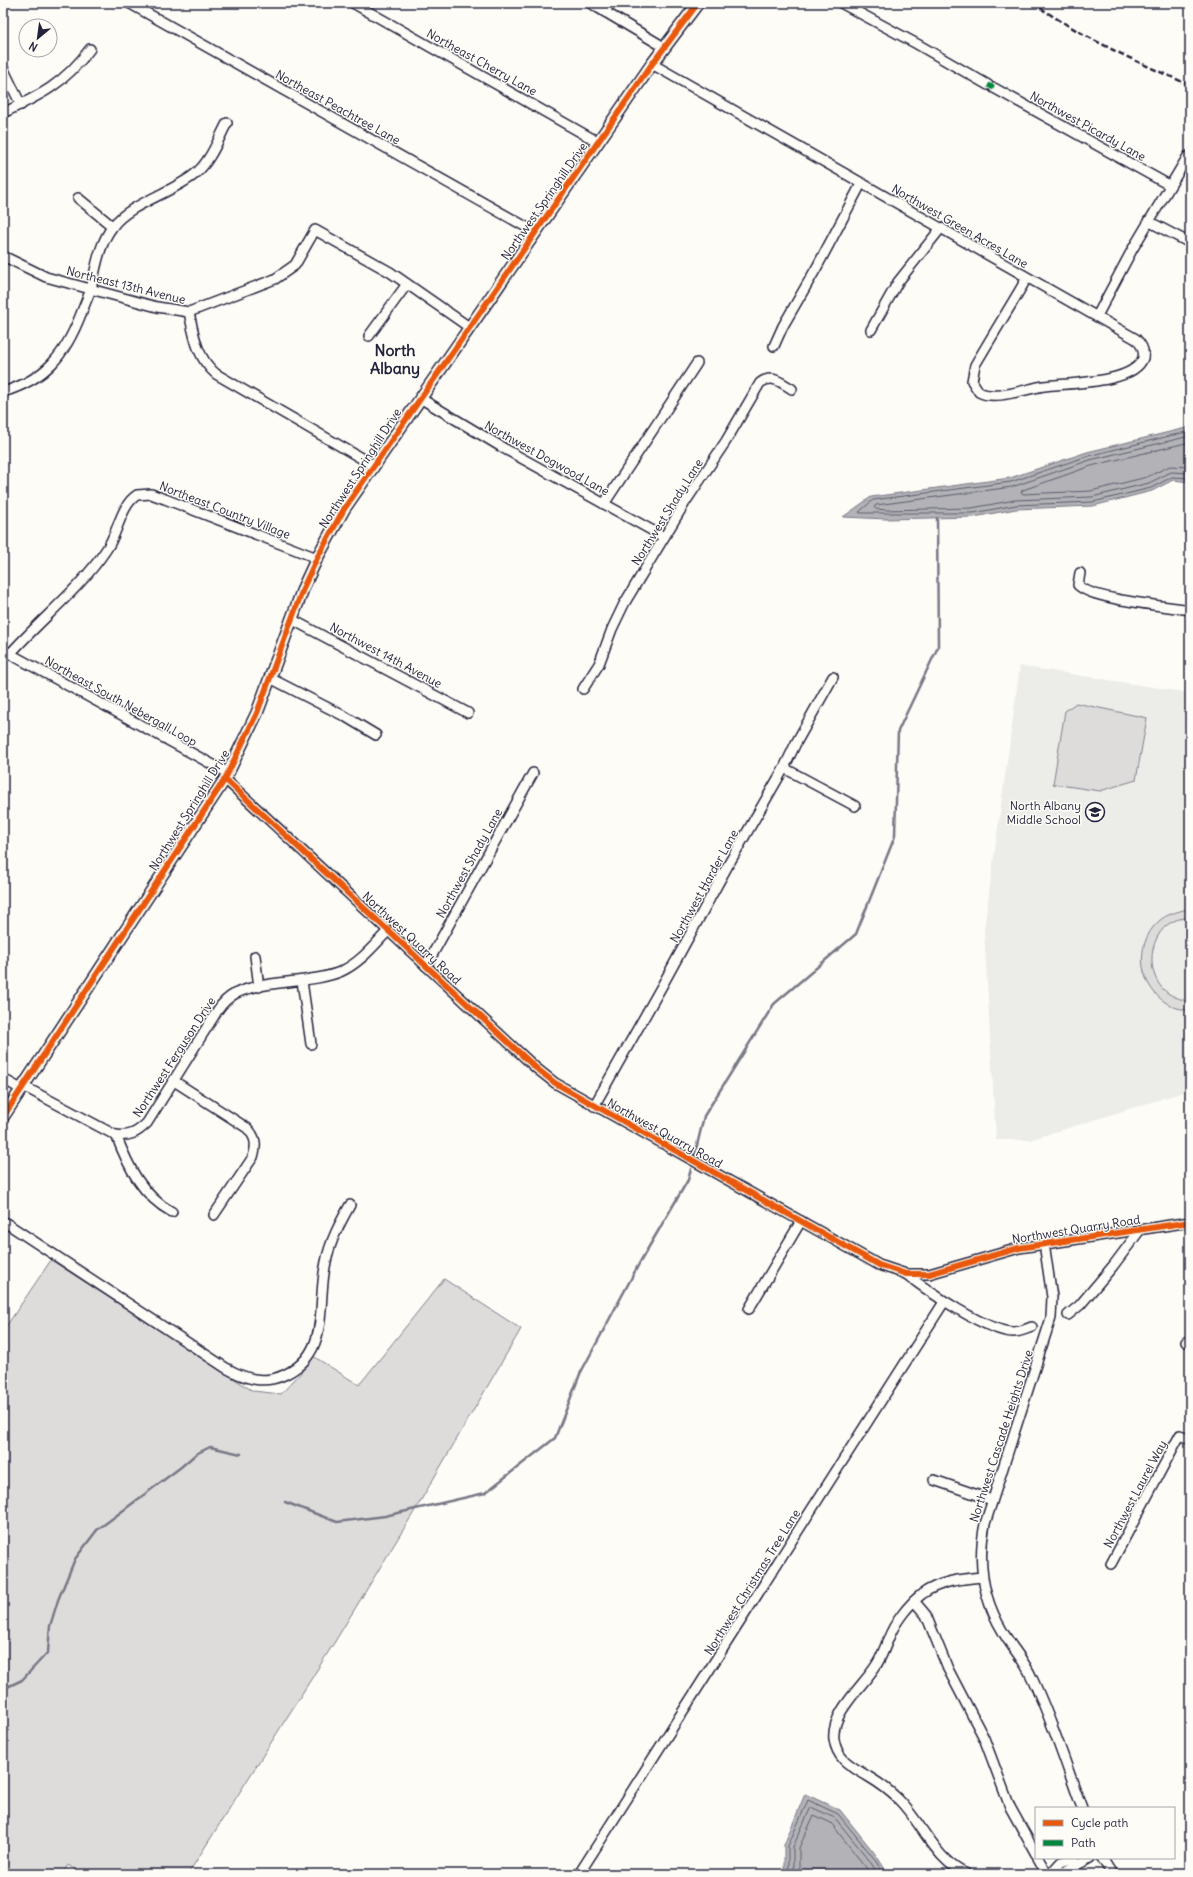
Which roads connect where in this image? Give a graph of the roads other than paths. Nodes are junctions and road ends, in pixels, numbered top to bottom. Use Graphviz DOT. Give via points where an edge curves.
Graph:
graph roads {
  1 [pos="129,3"];
  2 [pos="353,3"];
  3 [pos="590,3"];
  4 [pos="610,3"];
  5 [pos="698,3"];
  6 [pos="841,3"];
  7 [pos="605,12"];
  8 [pos="664,47"];
  9 [pos="90,49"];
  10 [pos="652,64"];
  11 [pos="3,68"];
  12 [pos="22,105"];
  13 [pos="3,113"];
  14 [pos="227,123"];
  15 [pos="598,142"];
  16 [pos="1188,156"];
  17 [pos="861,184"];
  18 [pos="1170,185"];
  19 [pos="78,198"];
  20 [pos="1148,221"];
  21 [pos="112,226"];
  22 [pos="940,228"];
  23 [pos="535,232"];
  24 [pos="1190,244"];
  25 [pos="3,256"];
  26 [pos="1027,278"];
  27 [pos="407,284"];
  28 [pos="91,289"];
  29 [pos="189,312"];
  30 [pos="1097,316"];
  31 [pos="469,327"];
  32 [pos="872,330"];
  33 [pos="369,336"];
  34 [pos="774,346"];
  35 [pos="697,363"];
  36 [pos="792,389"];
  37 [pos="3,392"];
  38 [pos="420,398"];
  39 [pos="373,465"];
  40 [pos="604,504"];
  41 [pos="664,537"];
  42 [pos="317,558"];
  43 [pos="1080,573"];
  44 [pos="1190,610"];
  45 [pos="292,618"];
  46 [pos="7,652"];
  47 [pos="833,677"];
  48 [pos="270,678"];
  49 [pos="583,688"];
  50 [pos="468,713"];
  51 [pos="376,735"];
  52 [pos="784,768"];
  53 [pos="533,773"];
  54 [pos="226,776"];
  55 [pos="855,806"];
  56 [pos="388,931"];
  57 [pos="255,956"];
  58 [pos="426,966"];
  59 [pos="302,981"];
  60 [pos="258,987"];
  61 [pos="311,1044"];
  62 [pos="3,1079"];
  63 [pos="174,1081"];
  64 [pos="22,1088"];
  65 [pos="594,1106"];
  66 [pos="3,1117"];
  67 [pos="116,1136"];
  68 [pos="350,1205"];
  69 [pos="172,1212"];
  70 [pos="214,1215"];
  71 [pos="3,1221"];
  72 [pos="800,1221"];
  73 [pos="1190,1222"];
  74 [pos="1140,1230"];
  75 [pos="1044,1243"];
  76 [pos="906,1274"];
  77 [pos="944,1302"];
  78 [pos="749,1309"];
  79 [pos="1068,1315"];
  80 [pos="1032,1327"];
  81 [pos="1190,1439"];
  82 [pos="934,1480"];
  83 [pos="992,1500"];
  84 [pos="1111,1564"];
  85 [pos="982,1577"];
  86 [pos="914,1601"];
  87 [pos="1082,1807"];
  88 [pos="1035,1852"];
  89 [pos="1039,1859"];
  90 [pos="1072,1859"];
  91 [pos="1088,1859"];
  92 [pos="1103,1859"];
  93 [pos="579,1874"];
  94 [pos="967,1874"];
  95 [pos="1049,1874"];
  96 [pos="1056,1874"];
  97 [pos="1112,1874"];
  1 -- 23 [label="street, Northeast Peachtree Lane"];
  2 -- 15 [label="street, Northeast Cherry Lane"];
  3 -- 7 [label="street"];
  4 -- 7 [label="street"];
  5 -- 8 [label="main road, Northwest Springhill Drive"];
  6 -- 18 [label="street, Northwest Picardy Lane"];
  7 -- 8 [label="street"];
  8 -- 10 [label="main road, Northwest Springhill Drive"];
  9 -- 12 [label="street" via="73,70 53,88"];
  10 -- 15 [label="main road, Northwest Springhill Drive"];
  10 -- 17 [label="street, Northwest Green Acres Lane" via="797,144"];
  11 -- 12 [label="street"];
  12 -- 13 [label="street"];
  14 -- 21 [label="street" via="208,158 196,173 134,209"];
  15 -- 23 [label="main road, Northwest Springhill Drive"];
  16 -- 18 [label="street"];
  17 -- 22 [label="street, Northwest Green Acres Lane"];
  17 -- 34 [label="street"];
  18 -- 20 [label="street"];
  19 -- 21 [label="street"];
  20 -- 24 [label="street"];
  20 -- 30 [label="street"];
  21 -- 28 [label="street" via="100,251"];
  22 -- 26 [label="street, Northwest Green Acres Lane"];
  22 -- 32 [label="street" via="898,282"];
  23 -- 31 [label="main road, Northwest Springhill Drive"];
  25 -- 28 [label="street, Northeast 13th Avenue" via="37,274"];
  26 -- 30 [label="street, Northwest Green Acres Lane"];
  26 -- 30 [label="street, Northwest Green Acres Lane" via="975,365 972,381 978,392 984,395 997,395 1043,386 1112,378 1135,369 1144,353 1140,343"];
  27 -- 29 [label="street" via="315,230 301,257 287,272 263,285"];
  27 -- 31 [label="street"];
  27 -- 33 [label="street"];
  28 -- 29 [label="street, Northeast 13th Avenue" via="157,307"];
  28 -- 37 [label="street" via="71,339 58,358 27,383"];
  29 -- 39 [label="street, Northeast 13th Avenue" via="200,355 216,374"];
  31 -- 38 [label="main road, Northwest Springhill Drive"];
  35 -- 40 [label="street"];
  36 -- 41 [label="street, Northwest Shady Lane" via="774,378 760,382 726,441"];
  38 -- 39 [label="main road, Northwest Springhill Drive"];
  38 -- 40 [label="street, Northwest Dogwood Lane"];
  39 -- 42 [label="main road, Northwest Springhill Drive" via="344,509"];
  40 -- 41 [label="street, Northwest Dogwood Lane"];
  41 -- 49 [label="street, Northwest Shady Lane" via="624,604 599,664"];
  42 -- 45 [label="main road, Northwest Springhill Drive"];
  42 -- 46 [label="street, Northeast Country Village" via="151,494 137,495 127,505 106,551 76,586"];
  43 -- 44 [label="street" via="1078,584 1081,588 1103,595"];
  45 -- 48 [label="main road, Northwest Springhill Drive"];
  45 -- 50 [label="street, Northwest 14th Avenue"];
  46 -- 54 [label="street, Northeast South Nebergall Loop"];
  47 -- 52 [label="street, Northwest Harder Lane"];
  48 -- 51 [label="street"];
  48 -- 54 [label="main road, Northwest Springhill Drive" via="254,719"];
  52 -- 55 [label="street"];
  52 -- 65 [label="street, Northwest Harder Lane"];
  53 -- 58 [label="street, Northwest Shady Lane"];
  54 -- 56 [label="street, Northwest Quarry Road"];
  54 -- 64 [label="main road, Northwest Springhill Drive"];
  56 -- 58 [label="street, Northwest Quarry Road"];
  56 -- 59 [label="street, Northwest Ferguson Drive" via="351,966 331,975"];
  57 -- 60 [label="street"];
  58 -- 65 [label="street, Northwest Quarry Road" via="536,1068 565,1090"];
  59 -- 60 [label="street, Northwest Ferguson Drive"];
  59 -- 61 [label="street"];
  60 -- 63 [label="street, Northwest Ferguson Drive" via="230,997 221,1005"];
  62 -- 64 [label="street"];
  63 -- 67 [label="street, Northwest Ferguson Drive" via="154,1114 140,1130"];
  63 -- 70 [label="street" via="247,1128 256,1141 253,1157"];
  64 -- 66 [label="main road, Northwest Springhill Drive"];
  64 -- 67 [label="street"];
  65 -- 72 [label="street, Northwest Quarry Road"];
  67 -- 69 [label="street" via="128,1166 144,1188 159,1205"];
  68 -- 71 [label="street" via="336,1232 326,1260 315,1345 300,1365 279,1377 267,1380 256,1380 237,1374"];
  72 -- 76 [label="street, Northwest Quarry Road" via="879,1265"];
  72 -- 78 [label="street"];
  73 -- 74 [label="street, Northwest Quarry Road"];
  74 -- 75 [label="street, Northwest Quarry Road"];
  74 -- 79 [label="street" via="1113,1266"];
  75 -- 76 [label="street, Northwest Quarry Road" via="1003,1252 938,1272"];
  75 -- 83 [label="street, Northwest Cascade Heights Drive" via="1052,1297 1051,1318"];
  76 -- 77 [label="street, Northwest Quarry Road"];
  77 -- 80 [label="street, Northwest Quarry Road" via="999,1330 1014,1332"];
  77 -- 93 [label="street, Northwest Christmas Tree Lane"];
  81 -- 84 [label="street, Northwest Laurel Way" via="1180,1434"];
  82 -- 83 [label="street"];
  83 -- 85 [label="street, Northwest Cascade Heights Drive" via="982,1535"];
  85 -- 86 [label="street" via="942,1584"];
  85 -- 87 [label="street, Northwest Cascade Heights Drive" via="995,1618 1032,1676"];
  86 -- 88 [label="street" via="926,1616 948,1670 984,1738 1010,1807"];
  86 -- 94 [label="street" via="893,1630 876,1667 838,1718 834,1739 836,1749 844,1762 898,1799 944,1859 956,1870"];
  89 -- 95 [label="street"];
  90 -- 95 [label="street" via="1062,1862"];
  91 -- 96 [label="street"];
  92 -- 97 [label="street"];
}
